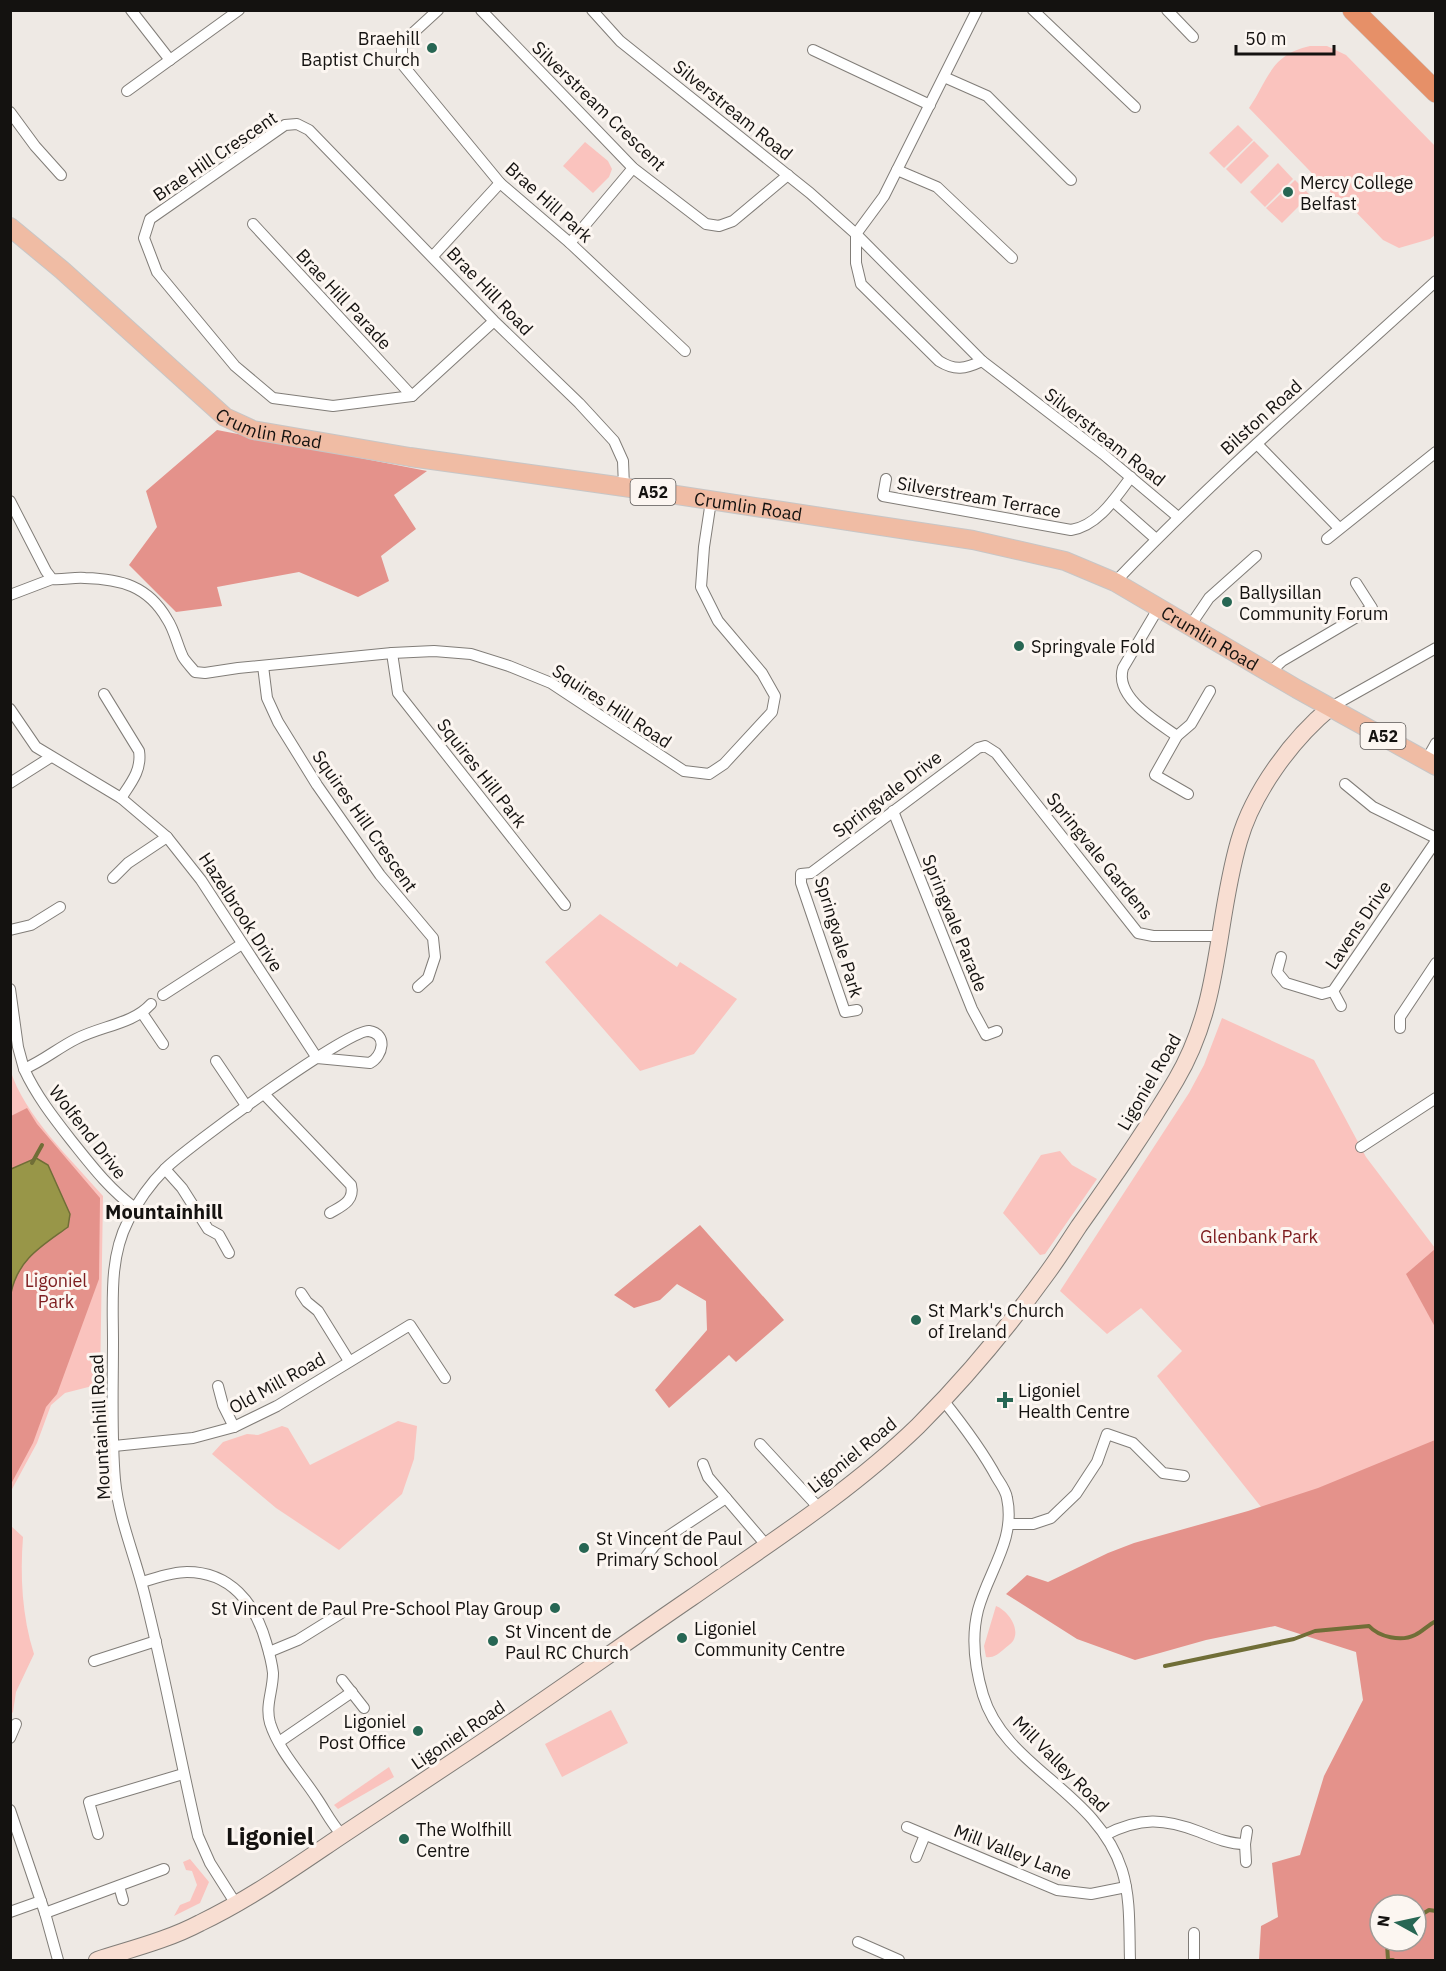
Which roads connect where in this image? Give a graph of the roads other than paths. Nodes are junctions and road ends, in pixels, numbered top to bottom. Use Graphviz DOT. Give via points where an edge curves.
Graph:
graph roads {
  1 [pos="131,10"];
  2 [pos="239,10"];
  3 [pos="438,10"];
  4 [pos="481,10"];
  5 [pos="592,10"];
  6 [pos="1033,10"];
  7 [pos="1167,10"];
  8 [pos="1353,10"];
  9 [pos="973,12"];
  10 [pos="1193,37"];
  11 [pos="813,50"];
  12 [pos="170,60"];
  13 [pos="944,77"];
  14 [pos="127,91"];
  15 [pos="1436,92"];
  16 [pos="930,105"];
  17 [pos="1135,107"];
  18 [pos="10,112"];
  19 [pos="309,130"];
  20 [pos="633,168"];
  21 [pos="897,170"];
  22 [pos="62,175"];
  23 [pos="788,176"];
  24 [pos="1071,180"];
  25 [pos="500,183"];
  26 [pos="253,224"];
  27 [pos="10,227"];
  28 [pos="856,234"];
  29 [pos="570,243"];
  30 [pos="433,256"];
  31 [pos="1012,258"];
  32 [pos="1436,281"];
  33 [pos="494,321"];
  34 [pos="685,351"];
  35 [pos="982,362"];
  36 [pos="412,396"];
  37 [pos="1257,444"];
  38 [pos="1436,452"];
  39 [pos="1131,477"];
  40 [pos="886,479"];
  41 [pos="624,487"];
  42 [pos="10,501"];
  43 [pos="711,501"];
  44 [pos="1113,501"];
  45 [pos="1178,517"];
  46 [pos="1339,528"];
  47 [pos="1155,539"];
  48 [pos="1327,539"];
  49 [pos="1256,556"];
  50 [pos="52,579"];
  51 [pos="1115,582"];
  52 [pos="1356,583"];
  53 [pos="10,595"];
  54 [pos="1159,607"];
  55 [pos="1190,626"];
  56 [pos="1436,648"];
  57 [pos="392,653"];
  58 [pos="263,666"];
  59 [pos="1269,672"];
  60 [pos="1210,691"];
  61 [pos="104,694"];
  62 [pos="1331,707"];
  63 [pos="10,709"];
  64 [pos="1177,736"];
  65 [pos="1436,744"];
  66 [pos="978,748"];
  67 [pos="51,757"];
  68 [pos="1431,763"];
  69 [pos="10,783"];
  70 [pos="1345,783"];
  71 [pos="1188,794"];
  72 [pos="122,798"];
  73 [pos="893,810"];
  74 [pos="167,837"];
  75 [pos="1436,839"];
  76 [pos="816,867"];
  77 [pos="113,878"];
  78 [pos="565,905"];
  79 [pos="60,907"];
  80 [pos="10,930"];
  81 [pos="1221,936"];
  82 [pos="242,944"];
  83 [pos="1281,957"];
  84 [pos="1436,963"];
  85 [pos="417,987"];
  86 [pos="10,989"];
  87 [pos="1333,991"];
  88 [pos="163,995"];
  89 [pos="152,1004"];
  90 [pos="1341,1006"];
  91 [pos="857,1010"];
  92 [pos="142,1013"];
  93 [pos="1400,1028"];
  94 [pos="997,1031"];
  95 [pos="163,1044"];
  96 [pos="317,1058"];
  97 [pos="216,1061"];
  98 [pos="24,1069"];
  99 [pos="264,1094"];
  100 [pos="1436,1098"];
  101 [pos="247,1107"];
  102 [pos="1361,1147"];
  103 [pos="165,1169"];
  104 [pos="135,1208"];
  105 [pos="330,1213"];
  106 [pos="229,1253"];
  107 [pos="301,1293"];
  108 [pos="349,1361"];
  109 [pos="445,1378"];
  110 [pos="218,1386"];
  111 [pos="943,1400"];
  112 [pos="234,1426"];
  113 [pos="760,1444"];
  114 [pos="114,1446"];
  115 [pos="703,1464"];
  116 [pos="1184,1476"];
  117 [pos="726,1498"];
  118 [pos="819,1508"];
  119 [pos="1009,1524"];
  120 [pos="767,1546"];
  121 [pos="645,1558"];
  122 [pos="142,1582"];
  123 [pos="344,1611"];
  124 [pos="156,1641"];
  125 [pos="268,1652"];
  126 [pos="94,1661"];
  127 [pos="342,1680"];
  128 [pos="352,1692"];
  129 [pos="364,1708"];
  130 [pos="16,1724"];
  131 [pos="10,1738"];
  132 [pos="279,1742"];
  133 [pos="183,1774"];
  134 [pos="10,1810"];
  135 [pos="907,1827"];
  136 [pos="1247,1831"];
  137 [pos="98,1834"];
  138 [pos="342,1835"];
  139 [pos="925,1835"];
  140 [pos="1106,1835"];
  141 [pos="1245,1844"];
  142 [pos="916,1857"];
  143 [pos="1246,1862"];
  144 [pos="164,1869"];
  145 [pos="119,1886"];
  146 [pos="1126,1887"];
  147 [pos="123,1900"];
  148 [pos="41,1901"];
  149 [pos="236,1904"];
  150 [pos="10,1912"];
  151 [pos="45,1913"];
  152 [pos="1194,1933"];
  153 [pos="858,1942"];
  154 [pos="874,1955"];
  155 [pos="114,1958"];
  156 [pos="58,1960"];
  157 [pos="96,1960"];
  158 [pos="899,1960"];
  159 [pos="1130,1960"];
  160 [pos="1194,1960"];
  1 -- 12 [label="street"];
  2 -- 12 [label="street"];
  3 -- 25 [label="street, Brae Hill Park" via="402,43 402,64"];
  4 -- 20 [label="street, Silverstream Crescent"];
  5 -- 23 [label="street, Silverstream Road" via="620,41"];
  6 -- 17 [label="street"];
  7 -- 10 [label="street"];
  8 -- 15 [label="highway"];
  9 -- 13 [label="street"];
  11 -- 16 [label="street"];
  12 -- 14 [label="street"];
  13 -- 16 [label="street"];
  13 -- 24 [label="street" via="987,96"];
  16 -- 21 [label="street"];
  18 -- 22 [label="street"];
  19 -- 30 [label="street, Brae Hill Road"];
  19 -- 36 [label="street, Brae Hill Crescent" via="297,124 285,125 150,219 144,238 157,272 235,366 273,398 333,406"];
  20 -- 23 [label="street, Silverstream Crescent" via="706,224 718,226 733,221"];
  20 -- 29 [label="street"];
  21 -- 28 [label="street" via="884,196"];
  21 -- 31 [label="street" via="937,187"];
  23 -- 28 [label="street, Silverstream Road"];
  25 -- 29 [label="street, Brae Hill Park"];
  25 -- 30 [label="street"];
  26 -- 36 [label="street, Brae Hill Parade"];
  27 -- 41 [label="main road, Crumlin Road / A52" via="220,412 253,430"];
  28 -- 35 [label="street, Silverstream Road"];
  28 -- 35 [label="street" via="861,284 939,362 949,368 964,369"];
  29 -- 34 [label="street, Brae Hill Park"];
  30 -- 33 [label="street, Brae Hill Road"];
  32 -- 37 [label="street, Bilston Road"];
  33 -- 36 [label="street"];
  33 -- 41 [label="street, Brae Hill Road" via="614,441 623,461"];
  35 -- 39 [label="street, Silverstream Road"];
  37 -- 45 [label="street, Bilston Road"];
  37 -- 46 [label="street"];
  38 -- 46 [label="street"];
  39 -- 44 [label="street, Silverstream Terrace"];
  39 -- 45 [label="street, Silverstream Road"];
  40 -- 44 [label="street, Silverstream Terrace" via="883,496 1071,530 1086,525"];
  41 -- 43 [label="main road, Crumlin Road / A52"];
  42 -- 50 [label="street"];
  43 -- 51 [label="main road, Crumlin Road / A52" via="973,540 1065,561"];
  43 -- 57 [label="street, Squires Hill Road" via="702,588 718,621 762,673 775,696 772,712 724,764 709,774 684,771 551,683 509,666 471,654"];
  44 -- 47 [label="street"];
  45 -- 47 [label="street, Bilston Road"];
  46 -- 48 [label="street"];
  47 -- 51 [label="street, Bilston Road"];
  49 -- 55 [label="street" via="1209,598"];
  50 -- 53 [label="street"];
  50 -- 58 [label="street, Squires Hill Road" via="108,580 139,588 167,618 183,658 195,672"];
  51 -- 54 [label="main road, Crumlin Road / A52"];
  52 -- 59 [label="street" via="1372,608 1282,660"];
  54 -- 55 [label="main road, Crumlin Road / A52"];
  54 -- 64 [label="street" via="1120,676 1140,710"];
  55 -- 59 [label="main road, Crumlin Road / A52"];
  56 -- 62 [label="street"];
  57 -- 58 [label="street, Squires Hill Road"];
  57 -- 78 [label="street, Squires Hill Park" via="398,693"];
  58 -- 85 [label="street, Squires Hill Crescent" via="267,699 306,767 380,874 433,938 435,957 428,978"];
  59 -- 62 [label="main road, Crumlin Road / A52"];
  60 -- 64 [label="street" via="1191,724"];
  61 -- 72 [label="street" via="141,760"];
  62 -- 68 [label="main road, Crumlin Road / A52"];
  62 -- 81 [label="street, Ligoniel Road" via="1310,725 1281,762 1247,819 1233,864"];
  63 -- 67 [label="street, Hazelbrook Drive" via="36,747"];
  64 -- 71 [label="street" via="1155,775"];
  65 -- 68 [label="street"];
  66 -- 73 [label="street, Springvale Drive"];
  66 -- 81 [label="street, Springvale Gardens" via="985,746 996,753 1138,933"];
  67 -- 69 [label="street"];
  67 -- 72 [label="street, Hazelbrook Drive"];
  70 -- 75 [label="street" via="1373,807"];
  72 -- 74 [label="street, Hazelbrook Drive"];
  73 -- 76 [label="street, Springvale Drive"];
  73 -- 94 [label="street, Springvale Parade" via="972,1009 986,1035"];
  74 -- 77 [label="street"];
  74 -- 82 [label="street, Hazelbrook Drive" via="201,880"];
  75 -- 87 [label="street, Lavens Drive"];
  76 -- 91 [label="street, Springvale Park" via="811,873 801,874 801,883 845,1012"];
  79 -- 80 [label="street" via="32,925"];
  81 -- 111 [label="street, Ligoniel Road" via="1206,1009 1178,1076 1047,1273"];
  82 -- 88 [label="street"];
  82 -- 96 [label="street, Hazelbrook Drive"];
  83 -- 87 [label="street, Lavens Drive" via="1277,972 1286,983 1322,994"];
  84 -- 93 [label="street" via="1400,1017"];
  86 -- 98 [label="street, Wolfend Drive"];
  87 -- 90 [label="street"];
  89 -- 92 [label="street"];
  92 -- 95 [label="street"];
  92 -- 98 [label="street" via="81,1037"];
  96 -- 96 [label="street, Mountainhill Road" via="362,1031 376,1034 382,1046 370,1064"];
  96 -- 99 [label="street, Mountainhill Road"];
  97 -- 101 [label="street"];
  98 -- 104 [label="street, Wolfend Drive" via="42,1102 101,1179"];
  99 -- 101 [label="street, Mountainhill Road"];
  99 -- 105 [label="street" via="351,1185 350,1199"];
  100 -- 102 [label="street"];
  101 -- 103 [label="street, Mountainhill Road" via="186,1149"];
  103 -- 104 [label="street, Mountainhill Road"];
  103 -- 106 [label="street"];
  104 -- 114 [label="street, Mountainhill Road" via="122,1234 114,1268"];
  107 -- 108 [label="street" via="318,1311"];
  108 -- 109 [label="street, Old Mill Road" via="410,1325"];
  108 -- 112 [label="street, Old Mill Road" via="277,1406"];
  110 -- 112 [label="street"];
  111 -- 118 [label="street, Ligoniel Road"];
  111 -- 119 [label="street, Mill Valley Road" via="964,1426 1007,1496"];
  112 -- 114 [label="street, Old Mill Road" via="193,1438"];
  113 -- 118 [label="street"];
  114 -- 122 [label="street, Mountainhill Road" via="119,1502"];
  115 -- 117 [label="street" via="708,1477"];
  116 -- 119 [label="street" via="1163,1473 1132,1443 1107,1434 1097,1462 1076,1494 1051,1518 1033,1524"];
  117 -- 120 [label="street"];
  117 -- 121 [label="street" via="655,1545"];
  118 -- 120 [label="street, Ligoniel Road"];
  119 -- 140 [label="street, Mill Valley Road" via="1008,1536 977,1612 974,1643 984,1699 1014,1746 1070,1795"];
  120 -- 138 [label="street, Ligoniel Road" via="511,1724"];
  122 -- 124 [label="street, Mountainhill Road"];
  122 -- 125 [label="street" via="185,1572 225,1581 252,1606"];
  123 -- 125 [label="street" via="298,1641"];
  124 -- 126 [label="street"];
  124 -- 133 [label="street, Mountainhill Road"];
  125 -- 132 [label="street" via="273,1674 268,1714"];
  127 -- 128 [label="street"];
  128 -- 129 [label="street"];
  128 -- 132 [label="street"];
  130 -- 131 [label="street"];
  132 -- 138 [label="street"];
  133 -- 137 [label="street" via="89,1802"];
  133 -- 149 [label="street, Mountainhill Road" via="204,1851"];
  134 -- 148 [label="street"];
  135 -- 139 [label="street, Mill Valley Lane"];
  136 -- 141 [label="street"];
  138 -- 149 [label="street, Ligoniel Road"];
  139 -- 142 [label="street, Mill Valley Lane"];
  139 -- 146 [label="street, Mill Valley Lane" via="1057,1890 1091,1894"];
  140 -- 141 [label="street" via="1130,1824 1158,1820"];
  140 -- 146 [label="street, Mill Valley Road"];
  141 -- 143 [label="street"];
  144 -- 145 [label="street"];
  145 -- 147 [label="street"];
  145 -- 151 [label="street"];
  146 -- 159 [label="street, Mill Valley Road"];
  148 -- 150 [label="street"];
  148 -- 151 [label="street"];
  149 -- 155 [label="street, Ligoniel Road" via="197,1925"];
  151 -- 156 [label="street"];
  152 -- 160 [label="street"];
  153 -- 154 [label="street"];
  154 -- 158 [label="street"];
  155 -- 157 [label="street, Ligoniel Road"];
}
